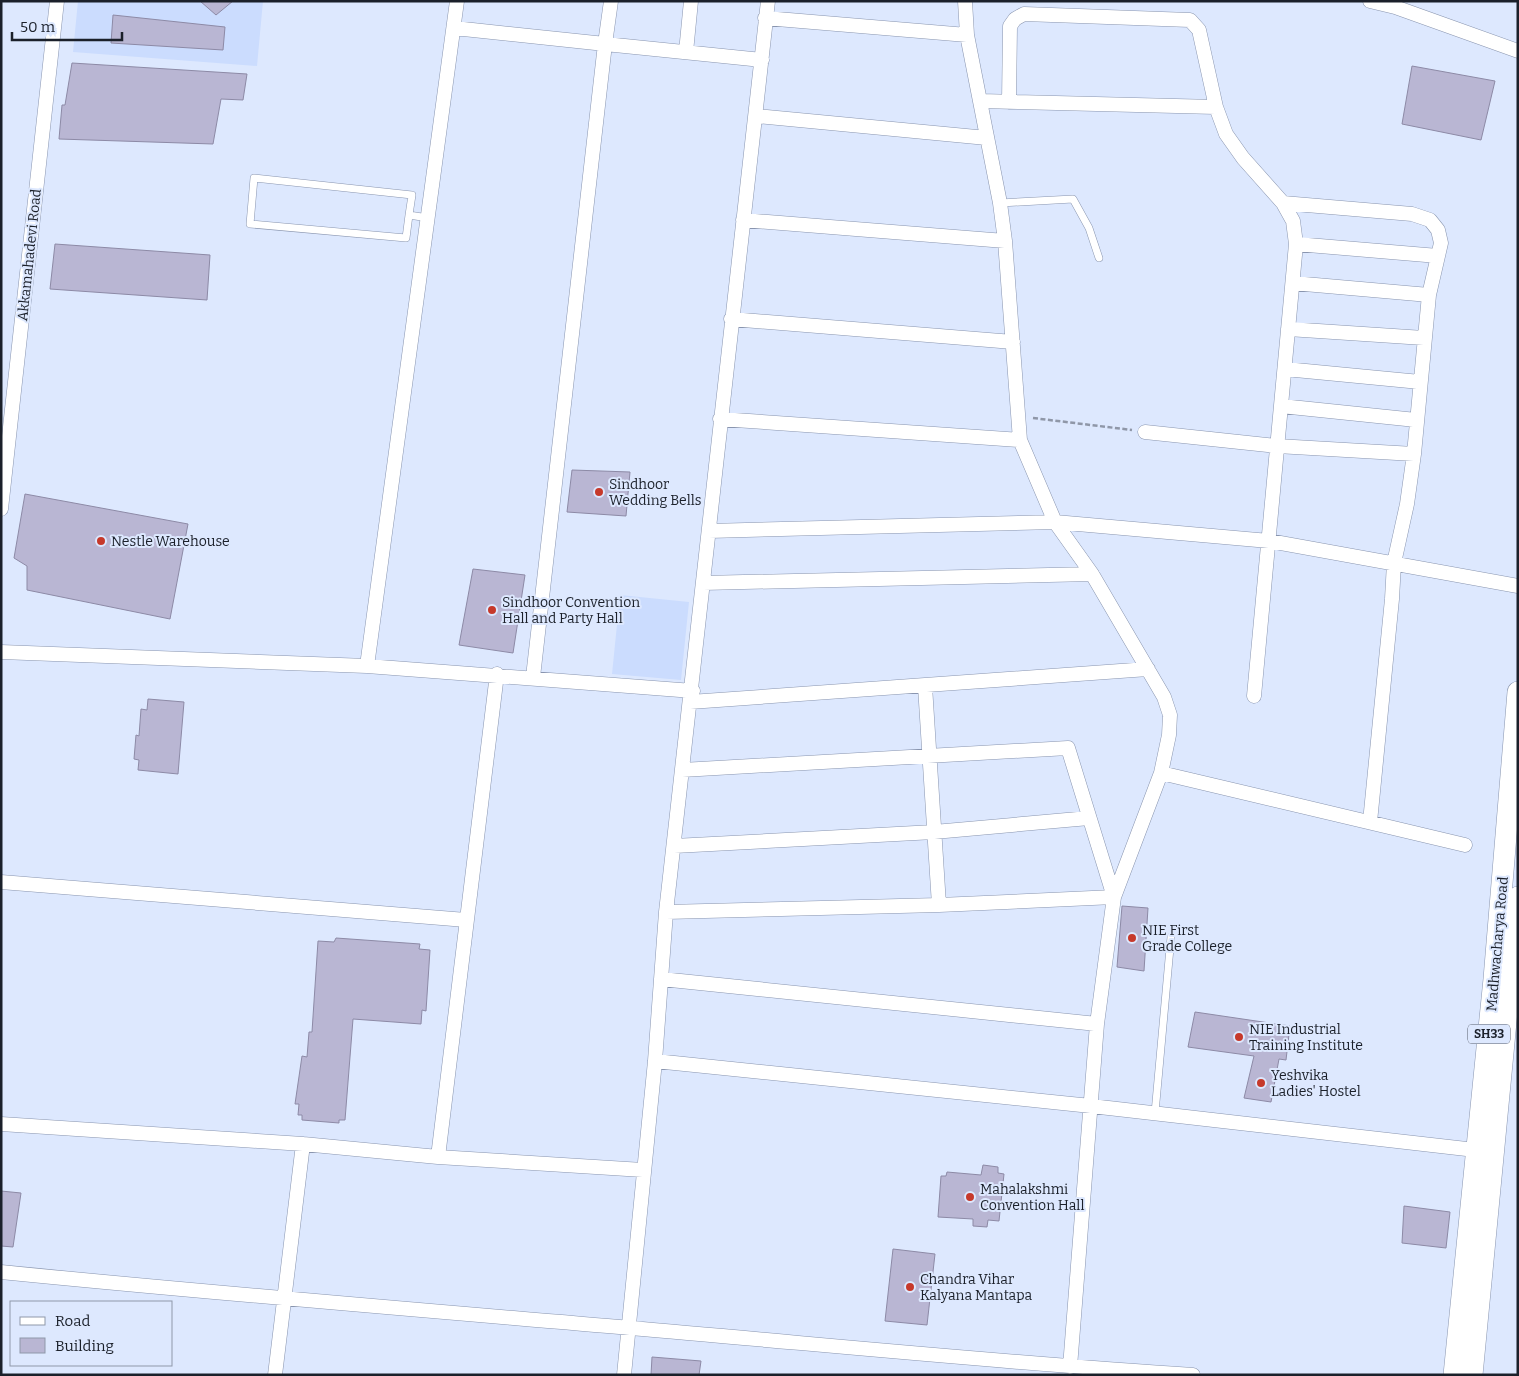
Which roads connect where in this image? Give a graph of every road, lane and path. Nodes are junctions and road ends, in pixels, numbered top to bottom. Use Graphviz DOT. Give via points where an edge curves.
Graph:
graph roads {
  1 [pos="57,1"];
  2 [pos="457,1"];
  3 [pos="611,1"];
  4 [pos="691,1"];
  5 [pos="768,1"];
  6 [pos="965,1"];
  7 [pos="1370,1"];
  8 [pos="766,18"];
  9 [pos="454,28"];
  10 [pos="967,35"];
  11 [pos="605,44"];
  12 [pos="1518,51"];
  13 [pos="686,52"];
  14 [pos="762,60"];
  15 [pos="981,101"];
  16 [pos="1009,102"];
  17 [pos="1216,107"];
  18 [pos="756,116"];
  19 [pos="987,138"];
  20 [pos="1000,203"];
  21 [pos="1283,203"];
  22 [pos="409,215"];
  23 [pos="428,218"];
  24 [pos="743,220"];
  25 [pos="1005,241"];
  26 [pos="1296,244"];
  27 [pos="1438,256"];
  28 [pos="1099,258"];
  29 [pos="1293,283"];
  30 [pos="1429,295"];
  31 [pos="731,319"];
  32 [pos="1288,328"];
  33 [pos="1424,338"];
  34 [pos="1013,342"];
  35 [pos="1284,369"];
  36 [pos="1420,382"];
  37 [pos="1281,406"];
  38 [pos="1019,416"];
  39 [pos="720,419"];
  40 [pos="1416,420"];
  41 [pos="1145,432"];
  42 [pos="1020,440"];
  43 [pos="1278,446"];
  44 [pos="1414,454"];
  45 [pos="1,509"];
  46 [pos="1055,522"];
  47 [pos="709,531"];
  48 [pos="1269,540"];
  49 [pos="1394,563"];
  50 [pos="1092,574"];
  51 [pos="703,583"];
  52 [pos="1518,586"];
  53 [pos="1,652"];
  54 [pos="367,666"];
  55 [pos="1148,669"];
  56 [pos="497,674"];
  57 [pos="533,677"];
  58 [pos="924,686"];
  59 [pos="1518,692"];
  60 [pos="1254,696"];
  61 [pos="691,697"];
  62 [pos="929,758"];
  63 [pos="682,770"];
  64 [pos="1161,772"];
  65 [pos="1090,818"];
  66 [pos="1370,822"];
  67 [pos="1512,823"];
  68 [pos="934,832"];
  69 [pos="1465,845"];
  70 [pos="674,846"];
  71 [pos="1,882"];
  72 [pos="1114,897"];
  73 [pos="1518,897"];
  74 [pos="939,905"];
  75 [pos="666,912"];
  76 [pos="466,920"];
  77 [pos="1172,937"];
  78 [pos="661,979"];
  79 [pos="1097,1024"];
  80 [pos="655,1061"];
  81 [pos="1091,1106"];
  82 [pos="1155,1113"];
  83 [pos="1,1124"];
  84 [pos="303,1144"];
  85 [pos="1486,1152"];
  86 [pos="438,1157"];
  87 [pos="643,1170"];
  88 [pos="1,1272"];
  89 [pos="285,1300"];
  90 [pos="629,1328"];
  91 [pos="1070,1367"];
  92 [pos="275,1375"];
  93 [pos="624,1375"];
  94 [pos="1193,1375"];
  95 [pos="1454,1375"];
  96 [pos="1472,1375"];
  1 -- 45 [label="street, Akkamahadevi Road"];
  2 -- 9 [label="street"];
  3 -- 11 [label="street"];
  4 -- 13 [label="street"];
  5 -- 8 [label="street"];
  6 -- 10 [label="street"];
  7 -- 12 [label="street"];
  8 -- 10 [label="street"];
  8 -- 14 [label="street"];
  9 -- 11 [label="street"];
  9 -- 23 [label="street"];
  10 -- 15 [label="street"];
  11 -- 13 [label="street"];
  11 -- 57 [label="street"];
  13 -- 14 [label="street"];
  14 -- 18 [label="street"];
  15 -- 16 [label="street"];
  15 -- 19 [label="street"];
  16 -- 17 [label="street"];
  16 -- 17 [label="street" via="1010,26 1014,18 1024,14 1190,20 1199,30"];
  17 -- 21 [label="street" via="1226,134"];
  18 -- 19 [label="street"];
  18 -- 24 [label="street"];
  19 -- 20 [label="street"];
  20 -- 25 [label="street"];
  20 -- 28 [label="lane" via="1073,198 1089,228"];
  21 -- 26 [label="street" via="1293,221"];
  21 -- 27 [label="street" via="1412,214 1430,220 1438,230 1441,243"];
  22 -- 22 [label="lane" via="406,238 250,224 254,178 412,195"];
  22 -- 23 [label="lane"];
  23 -- 54 [label="street"];
  24 -- 25 [label="street"];
  24 -- 31 [label="street"];
  25 -- 34 [label="street"];
  26 -- 27 [label="street"];
  26 -- 29 [label="street"];
  27 -- 30 [label="street"];
  29 -- 30 [label="street"];
  29 -- 32 [label="street"];
  30 -- 33 [label="street"];
  31 -- 34 [label="street"];
  31 -- 39 [label="street"];
  32 -- 33 [label="street"];
  32 -- 35 [label="street"];
  33 -- 36 [label="street"];
  34 -- 38 [label="street"];
  35 -- 36 [label="street"];
  35 -- 37 [label="street"];
  36 -- 40 [label="street"];
  37 -- 40 [label="street"];
  37 -- 43 [label="street"];
  38 -- 41 [label="path"];
  38 -- 42 [label="street"];
  39 -- 42 [label="street"];
  39 -- 47 [label="street"];
  40 -- 44 [label="street"];
  41 -- 43 [label="street"];
  42 -- 46 [label="street"];
  43 -- 44 [label="street"];
  43 -- 48 [label="street"];
  44 -- 49 [label="street" via="1408,504"];
  46 -- 47 [label="street"];
  46 -- 48 [label="street"];
  46 -- 50 [label="street"];
  47 -- 51 [label="street"];
  48 -- 49 [label="street"];
  48 -- 60 [label="street"];
  49 -- 52 [label="street"];
  49 -- 66 [label="street"];
  50 -- 51 [label="street"];
  50 -- 55 [label="street"];
  51 -- 61 [label="street"];
  53 -- 54 [label="street"];
  54 -- 56 [label="street"];
  55 -- 58 [label="street"];
  55 -- 64 [label="street" via="1170,715"];
  56 -- 57 [label="street"];
  56 -- 76 [label="street"];
  57 -- 61 [label="street"];
  58 -- 61 [label="street"];
  58 -- 62 [label="street"];
  59 -- 67 [label="main road, Madhwacharya Road / SH33"];
  61 -- 63 [label="street"];
  62 -- 63 [label="street"];
  62 -- 65 [label="street" via="1068,748"];
  62 -- 68 [label="street"];
  63 -- 70 [label="street"];
  64 -- 66 [label="street"];
  64 -- 72 [label="street"];
  65 -- 68 [label="street"];
  65 -- 72 [label="street"];
  66 -- 69 [label="street"];
  67 -- 85 [label="main road, Madhwacharya Road / SH33"];
  68 -- 70 [label="street"];
  68 -- 74 [label="street"];
  70 -- 75 [label="street"];
  71 -- 76 [label="street"];
  72 -- 74 [label="street"];
  72 -- 79 [label="street"];
  73 -- 85 [label="main road, Madhwacharya Road"];
  74 -- 75 [label="street"];
  75 -- 78 [label="street"];
  76 -- 86 [label="street"];
  77 -- 82 [label="lane"];
  78 -- 79 [label="street"];
  78 -- 80 [label="street"];
  79 -- 81 [label="street"];
  80 -- 81 [label="street"];
  80 -- 87 [label="street"];
  81 -- 82 [label="street"];
  81 -- 91 [label="street"];
  82 -- 85 [label="street"];
  83 -- 84 [label="street"];
  84 -- 86 [label="street"];
  84 -- 89 [label="street"];
  85 -- 95 [label="main road, Madhwacharya Road / SH33"];
  85 -- 96 [label="main road, Madhwacharya Road"];
  86 -- 87 [label="street"];
  87 -- 90 [label="street"];
  88 -- 89 [label="street"];
  89 -- 90 [label="street"];
  89 -- 92 [label="street"];
  90 -- 91 [label="street"];
  90 -- 93 [label="street"];
  91 -- 94 [label="street"];
}
